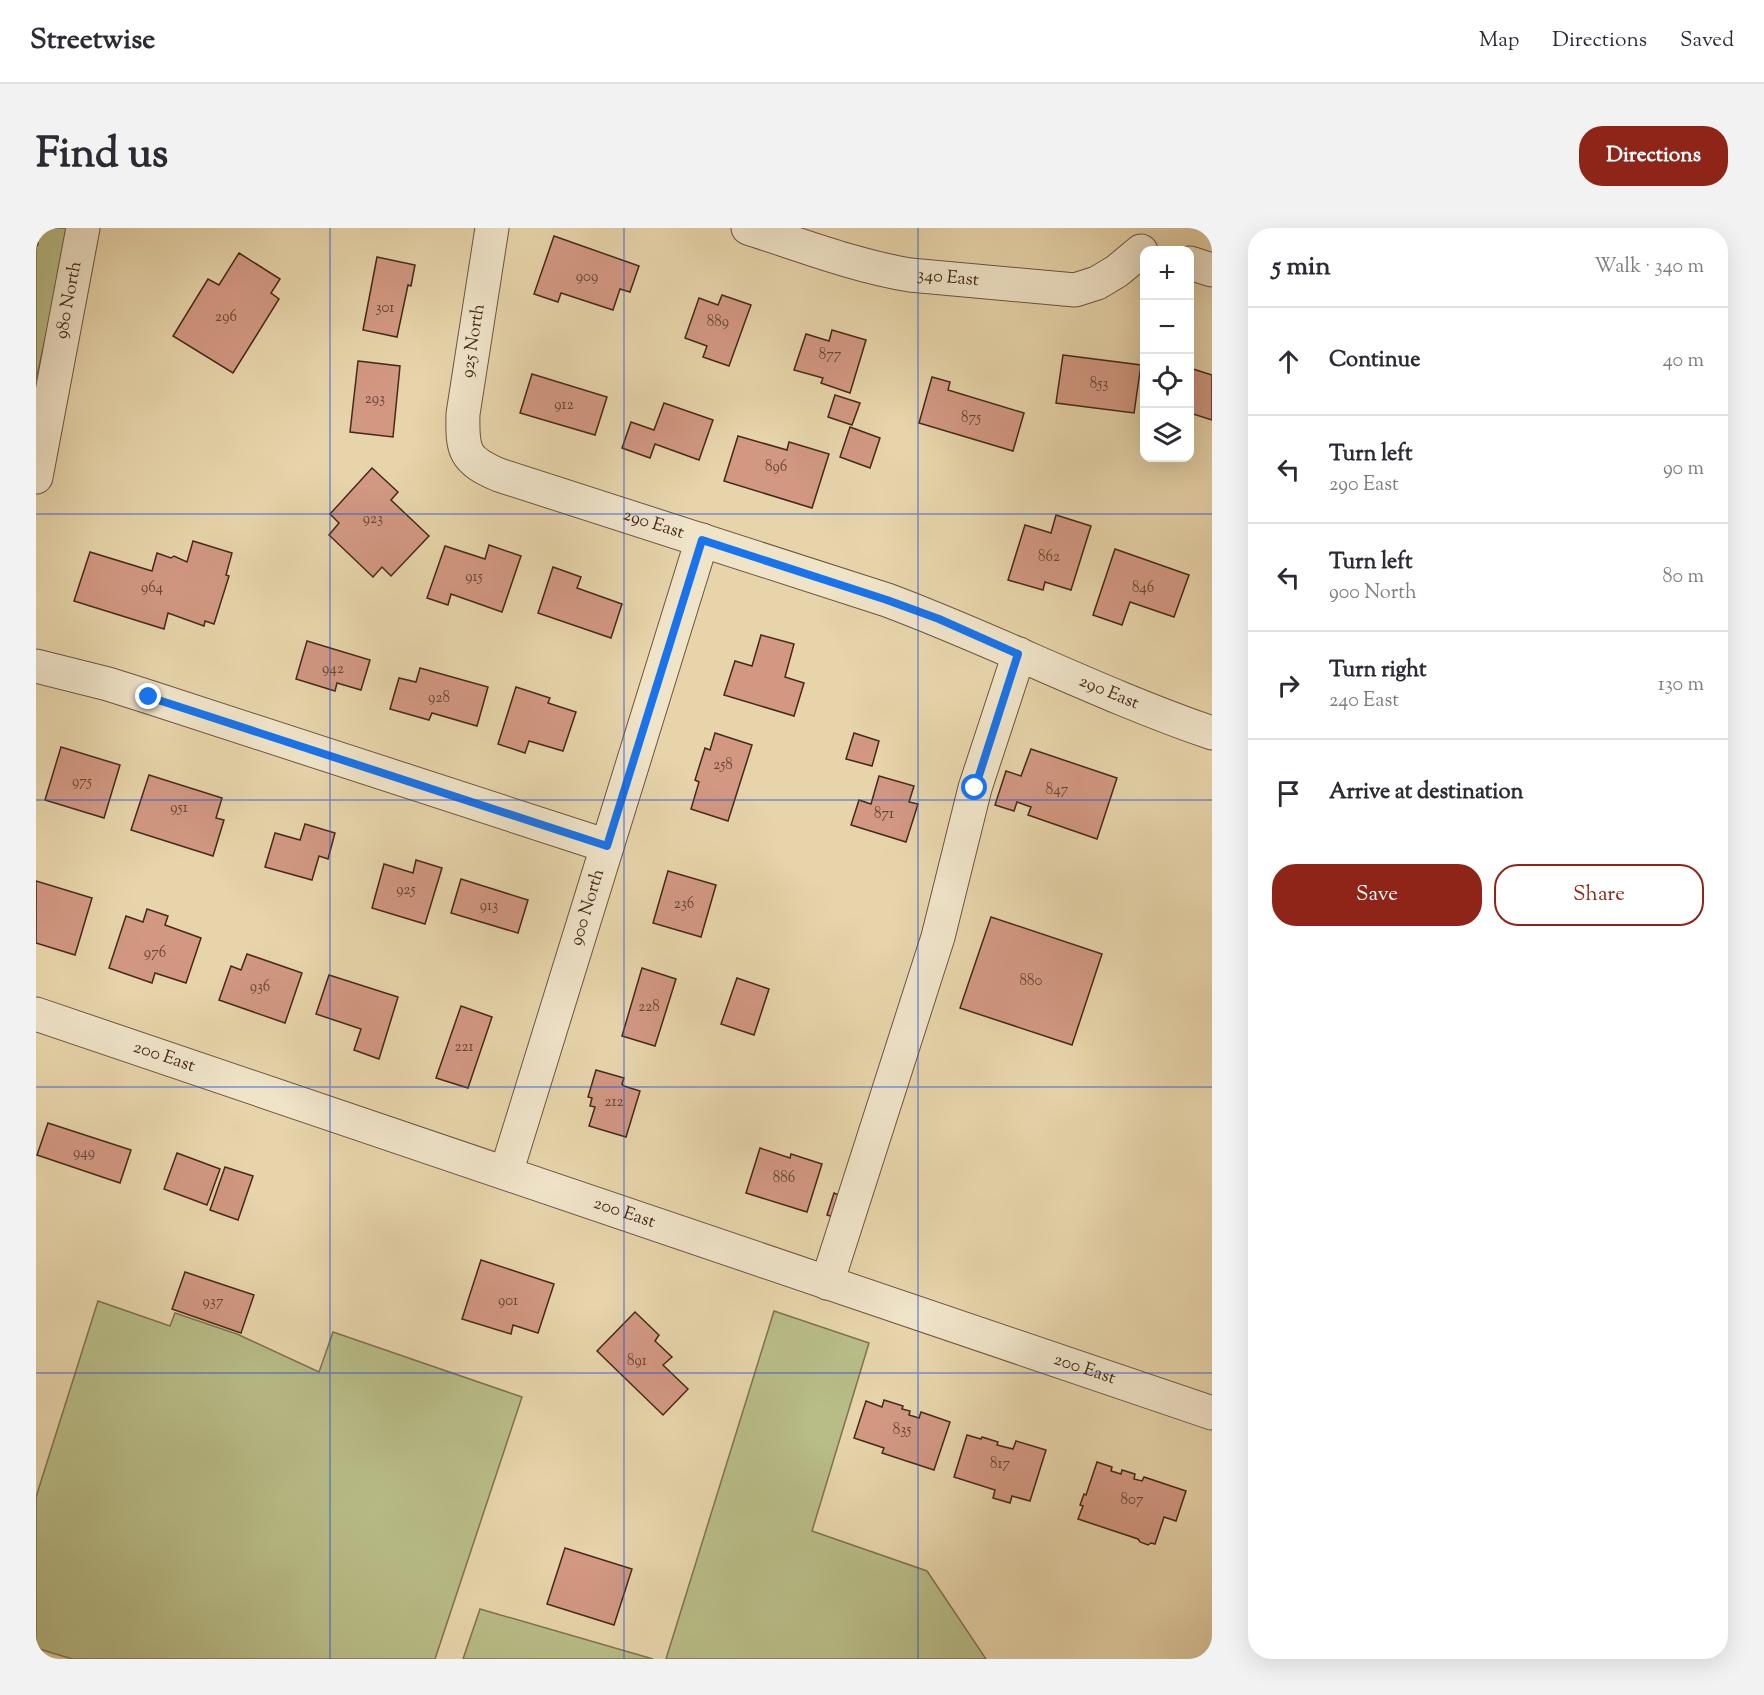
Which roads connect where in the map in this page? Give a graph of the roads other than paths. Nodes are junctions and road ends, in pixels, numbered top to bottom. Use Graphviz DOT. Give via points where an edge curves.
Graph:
graph roads {
  1 [pos="83,228"];
  2 [pos="492,228"];
  3 [pos="748,228"];
  4 [pos="1139,244"];
  5 [pos="1194,263"];
  6 [pos="1212,270"];
  7 [pos="467,453"];
  8 [pos="36,477"];
  9 [pos="702,540"];
  10 [pos="1018,654"];
  11 [pos="36,666"];
  12 [pos="1212,733"];
  13 [pos="607,846"];
  14 [pos="36,1014"];
  15 [pos="506,1173"];
  16 [pos="827,1283"];
  17 [pos="1212,1413"];
  1 -- 8 [label="street, 980 North"];
  2 -- 7 [label="street, 925 North" via="463,414 462,436"];
  3 -- 4 [label="street, 340 East" via="892,272 1075,290 1097,284 1117,271"];
  5 -- 6 [label="street"];
  7 -- 9 [label="street, 290 East" via="482,467 499,475"];
  9 -- 10 [label="street, 290 East" via="887,600"];
  9 -- 13 [label="street, 900 North"];
  10 -- 12 [label="street, 290 East" via="1146,710"];
  10 -- 16 [label="street" via="975,788 938,937"];
  11 -- 13 [label="street" via="108,684"];
  13 -- 15 [label="street, 900 North"];
  14 -- 15 [label="street, 200 East"];
  15 -- 16 [label="street, 200 East"];
  16 -- 17 [label="street, 200 East"];
}
